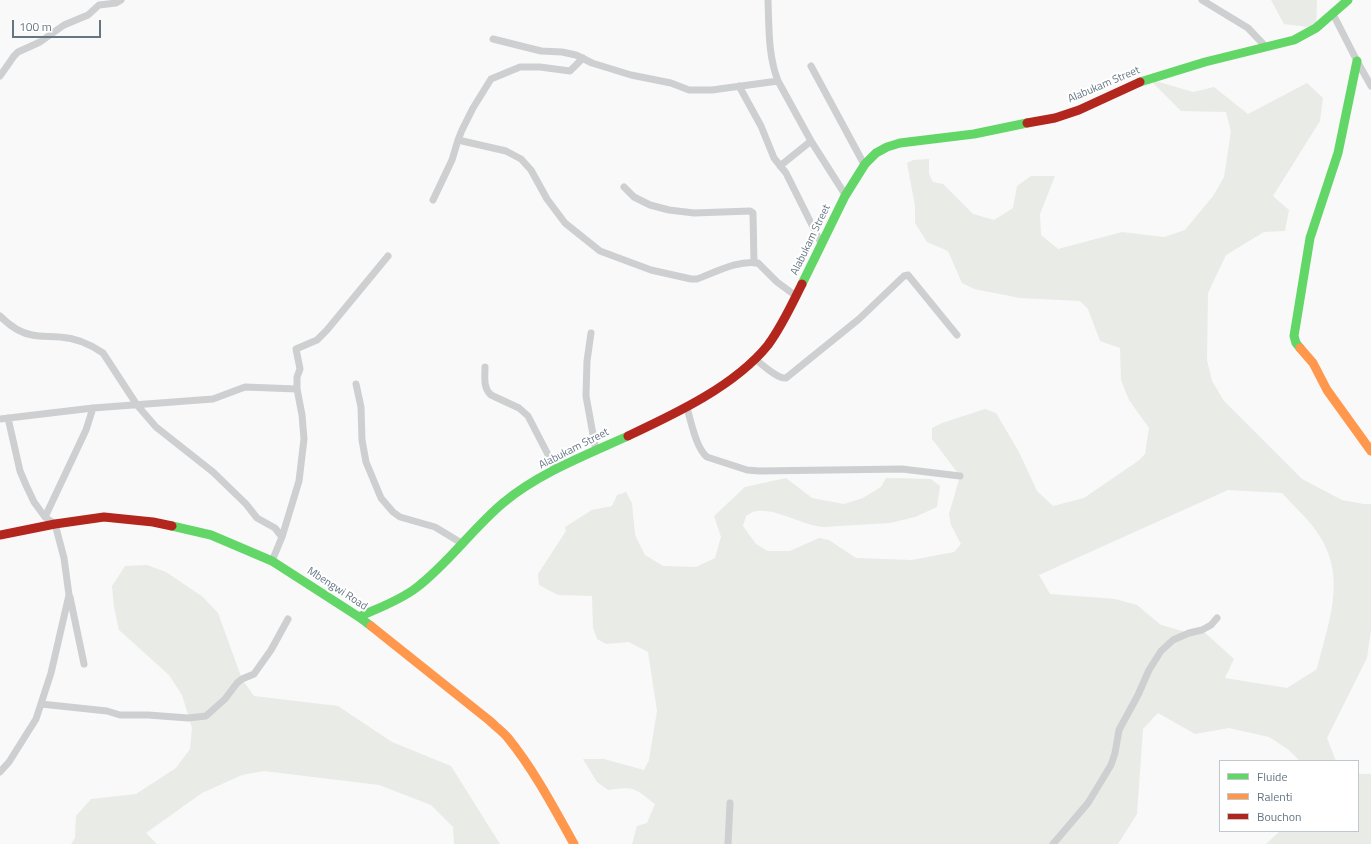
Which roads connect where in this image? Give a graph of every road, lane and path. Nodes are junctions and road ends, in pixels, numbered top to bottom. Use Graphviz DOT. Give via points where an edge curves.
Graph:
graph roads {
  1 [pos="121,0"];
  2 [pos="768,0"];
  3 [pos="1202,0"];
  4 [pos="1348,0"];
  5 [pos="1333,14"];
  6 [pos="493,39"];
  7 [pos="1265,46"];
  8 [pos="583,58"];
  9 [pos="1356,61"];
  10 [pos="811,66"];
  11 [pos="0,76"];
  12 [pos="778,81"];
  13 [pos="739,86"];
  14 [pos="1371,86"];
  15 [pos="458,140"];
  16 [pos="811,141"];
  17 [pos="780,166"];
  18 [pos="864,166"];
  19 [pos="624,187"];
  20 [pos="846,196"];
  21 [pos="433,200"];
  22 [pos="822,245"];
  23 [pos="388,256"];
  24 [pos="754,263"];
  25 [pos="796,296"];
  26 [pos="0,316"];
  27 [pos="592,333"];
  28 [pos="957,335"];
  29 [pos="754,358"];
  30 [pos="485,368"];
  31 [pos="356,384"];
  32 [pos="297,388"];
  33 [pos="137,405"];
  34 [pos="93,408"];
  35 [pos="687,408"];
  36 [pos="8,418"];
  37 [pos="0,419"];
  38 [pos="596,450"];
  39 [pos="1371,451"];
  40 [pos="556,470"];
  41 [pos="960,476"];
  42 [pos="45,517"];
  43 [pos="55,524"];
  44 [pos="0,535"];
  45 [pos="282,537"];
  46 [pos="463,544"];
  47 [pos="272,562"];
  48 [pos="69,595"];
  49 [pos="359,617"];
  50 [pos="1217,618"];
  51 [pos="288,619"];
  52 [pos="84,664"];
  53 [pos="41,704"];
  54 [pos="0,772"];
  55 [pos="730,803"];
  56 [pos="574,844"];
  57 [pos="728,844"];
  58 [pos="1053,844"];
  1 -- 11 [label="street" via="98,5 88,15 64,24 40,42 18,52"];
  2 -- 12 [label="street" via="772,60"];
  3 -- 7 [label="street" via="1248,28"];
  4 -- 5 [label="street, Alabukam Street"];
  5 -- 7 [label="street, Alabukam Street" via="1316,28 1294,40"];
  5 -- 9 [label="street"];
  6 -- 8 [label="street"];
  7 -- 18 [label="street, Alabukam Street" via="1142,81 1077,111 1057,117 1010,127 900,143 882,149"];
  8 -- 13 [label="street" via="631,75 667,82 689,90"];
  8 -- 15 [label="street" via="570,71 520,67 491,79 473,108"];
  9 -- 14 [label="street"];
  9 -- 39 [label="street" via="1338,153 1310,238 1294,336 1296,343 1313,363 1327,390"];
  10 -- 18 [label="street"];
  12 -- 13 [label="street"];
  12 -- 16 [label="street"];
  13 -- 17 [label="street"];
  15 -- 21 [label="street" via="452,160"];
  15 -- 24 [label="street" via="506,151 521,159 531,170 547,199 565,223 600,251 651,270 691,279 733,266"];
  16 -- 17 [label="street"];
  16 -- 20 [label="street"];
  17 -- 22 [label="street" via="786,173"];
  18 -- 20 [label="street, Alabukam Street"];
  19 -- 24 [label="street" via="634,197 650,205 670,210 694,213 750,211 753,213"];
  20 -- 22 [label="street, Alabukam Street"];
  22 -- 25 [label="street, Alabukam Street"];
  23 -- 32 [label="street" via="322,335 317,340 296,349 300,369"];
  24 -- 25 [label="street" via="758,263"];
  25 -- 29 [label="street, Alabukam Street" via="774,336"];
  26 -- 33 [label="street" via="32,336 62,337 95,347 103,353"];
  27 -- 38 [label="street" via="586,396"];
  28 -- 29 [label="street" via="908,275 859,319 786,378 782,379"];
  29 -- 35 [label="street, Alabukam Street" via="716,390"];
  30 -- 40 [label="street" via="487,391 524,411"];
  31 -- 46 [label="street" via="362,415 362,440 366,462 381,498 400,517 435,527"];
  32 -- 33 [label="street" via="245,387 213,399"];
  32 -- 45 [label="street" via="304,439 299,481"];
  33 -- 34 [label="street"];
  33 -- 45 [label="street" via="156,427 213,472 257,518 275,528"];
  34 -- 36 [label="street"];
  34 -- 42 [label="street" via="86,430"];
  35 -- 38 [label="street, Alabukam Street"];
  35 -- 41 [label="street" via="704,454 747,470 795,472 902,469"];
  36 -- 37 [label="street"];
  36 -- 42 [label="street" via="20,471 34,502"];
  38 -- 40 [label="street, Alabukam Street"];
  40 -- 46 [label="street, Alabukam Street" via="505,502 479,525"];
  42 -- 43 [label="street"];
  43 -- 44 [label="street, Mbengwi Road"];
  43 -- 47 [label="street, Mbengwi Road" via="104,517 153,522 210,535"];
  43 -- 48 [label="street" via="64,558"];
  45 -- 47 [label="street"];
  46 -- 49 [label="street, Alabukam Street" via="421,584 390,603"];
  47 -- 49 [label="street, Mbengwi Road"];
  48 -- 52 [label="street"];
  48 -- 53 [label="street"];
  49 -- 56 [label="street, Mbengwi Road" via="507,737 523,758"];
  50 -- 58 [label="street" via="1202,630 1173,640 1161,651 1119,730 1111,765 1088,803"];
  51 -- 53 [label="street" via="254,674 237,683 225,700 206,716 188,718 120,714"];
  53 -- 54 [label="street" via="36,719"];
  55 -- 57 [label="street"];
}
